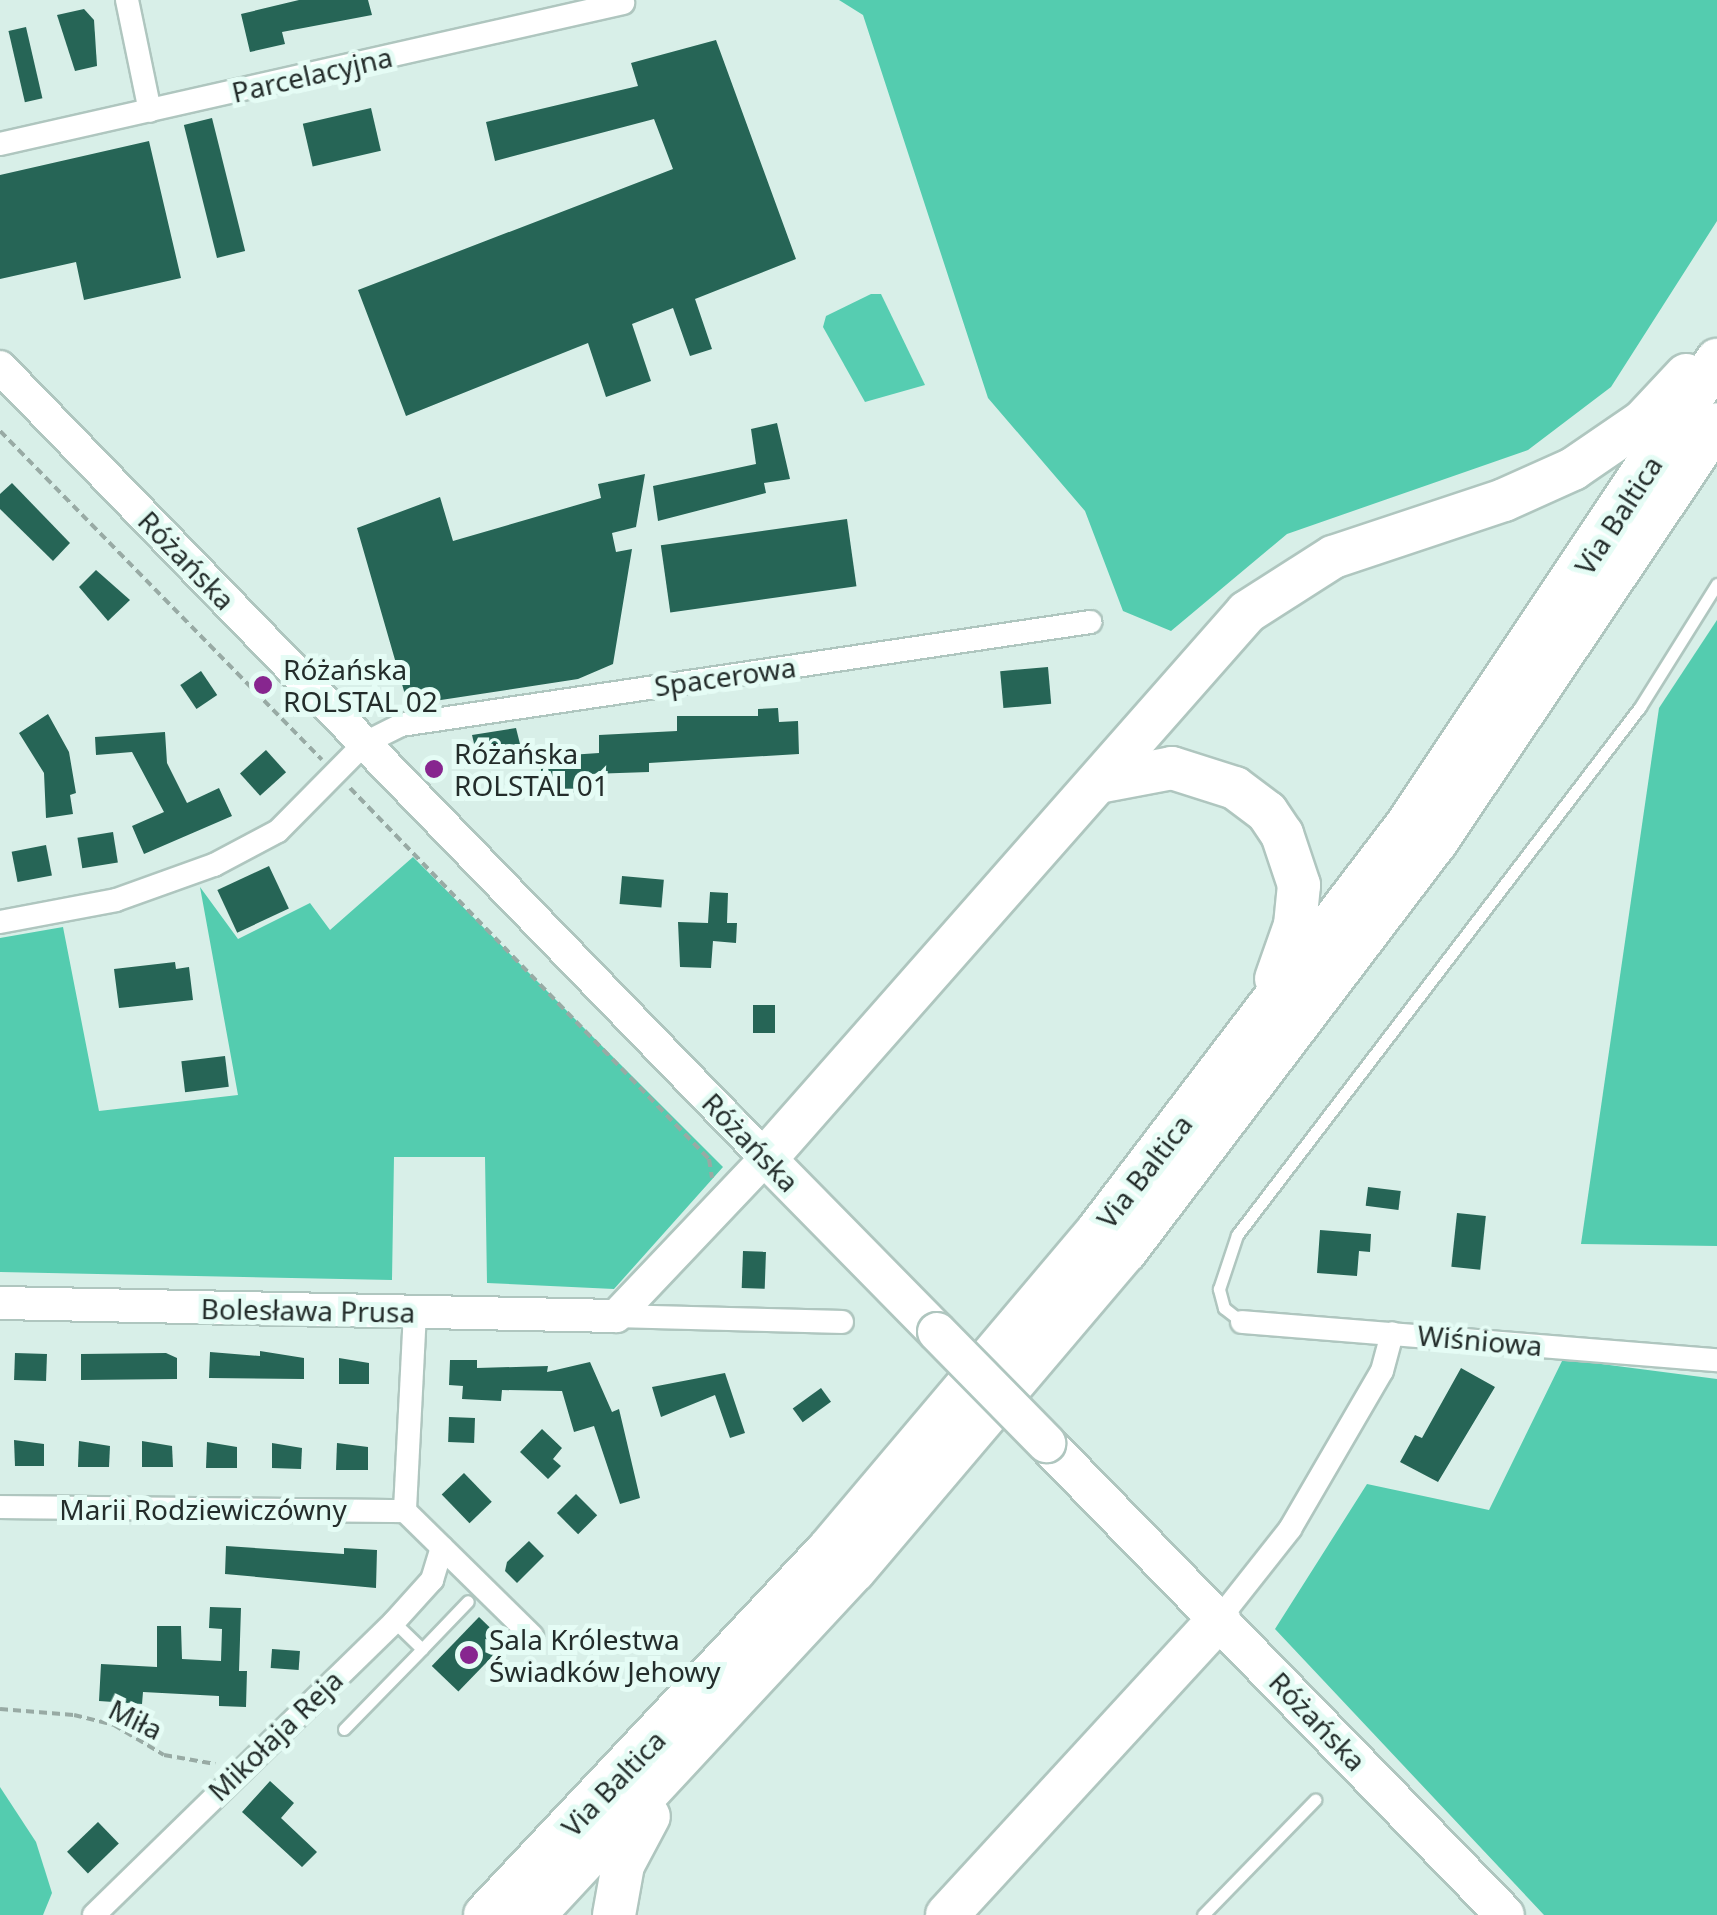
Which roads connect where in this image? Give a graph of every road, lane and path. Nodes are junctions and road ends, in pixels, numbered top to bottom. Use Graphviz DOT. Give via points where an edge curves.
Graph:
graph roads {
  1 [pos="127,0"];
  2 [pos="624,3"];
  3 [pos="150,111"];
  4 [pos="0,144"];
  5 [pos="1717,341"];
  6 [pos="1717,360"];
  7 [pos="0,367"];
  8 [pos="1717,424"];
  9 [pos="0,431"];
  10 [pos="1717,584"];
  11 [pos="1090,622"];
  12 [pos="365,743"];
  13 [pos="334,771"];
  14 [pos="1099,782"];
  15 [pos="0,922"];
  16 [pos="1252,1034"];
  17 [pos="766,1158"];
  18 [pos="712,1187"];
  19 [pos="0,1303"];
  20 [pos="414,1312"];
  21 [pos="616,1316"];
  22 [pos="842,1322"];
  23 [pos="1242,1322"];
  24 [pos="1392,1333"];
  25 [pos="1717,1360"];
  26 [pos="0,1506"];
  27 [pos="405,1510"];
  28 [pos="442,1547"];
  29 [pos="468,1602"];
  30 [pos="1219,1619"];
  31 [pos="394,1622"];
  32 [pos="532,1636"];
  33 [pos="422,1649"];
  34 [pos="0,1709"];
  35 [pos="344,1729"];
  36 [pos="254,1756"];
  37 [pos="686,1756"];
  38 [pos="1315,1800"];
  39 [pos="94,1915"];
  40 [pos="485,1915"];
  41 [pos="534,1915"];
  42 [pos="614,1915"];
  43 [pos="947,1915"];
  44 [pos="1203,1915"];
  45 [pos="1504,1915"];
  1 -- 3 [label="street"];
  2 -- 3 [label="street, Parcelacyjna"];
  3 -- 4 [label="street, Parcelacyjna"];
  5 -- 14 [label="highway" via="1642,421 1573,468 1504,500 1373,540 1272,592 1205,654"];
  6 -- 16 [label="highway, Via Baltica" via="1468,738"];
  7 -- 12 [label="street, Różańska"];
  8 -- 37 [label="highway, Via Baltica" via="1503,747 1234,1112 943,1471"];
  9 -- 13 [label="path"];
  10 -- 23 [label="lane" via="1640,707 1246,1223 1219,1289 1224,1308"];
  11 -- 12 [label="street, Spacerowa" via="401,724"];
  12 -- 13 [label="street, Spacerowa"];
  12 -- 17 [label="street, Różańska"];
  13 -- 15 [label="street, Spacerowa" via="278,831 214,865 116,900"];
  13 -- 18 [label="path" via="708,1159"];
  14 -- 16 [label="highway" via="1172,768 1205,777 1254,800 1282,834 1298,885 1295,926"];
  14 -- 17 [label="highway"];
  16 -- 40 [label="highway, Via Baltica" via="1003,1346 828,1550"];
  17 -- 21 [label="street"];
  17 -- 30 [label="main road, Różańska, bridge"];
  19 -- 20 [label="street, Bolesława Prusa"];
  20 -- 21 [label="street, Bolesława Prusa"];
  20 -- 27 [label="street"];
  21 -- 22 [label="street, Bolesława Prusa"];
  23 -- 24 [label="street, Wiśniowa"];
  24 -- 25 [label="street, Wiśniowa"];
  24 -- 30 [label="street" via="1382,1370 1290,1529"];
  26 -- 27 [label="street, Marii Rodziewiczówny"];
  27 -- 28 [label="street"];
  28 -- 31 [label="street, Mikołaja Reja" via="432,1580"];
  28 -- 32 [label="street"];
  29 -- 33 [label="lane"];
  30 -- 43 [label="highway"];
  30 -- 45 [label="main road, Różańska"];
  31 -- 33 [label="lane"];
  31 -- 36 [label="street, Mikołaja Reja"];
  33 -- 35 [label="lane"];
  34 -- 36 [label="path, Miła" via="101,1722 164,1755 198,1764"];
  36 -- 39 [label="street, Mikołaja Reja"];
  37 -- 41 [label="highway, Via Baltica"];
  37 -- 42 [label="highway" via="623,1865"];
  38 -- 44 [label="lane"];
}
